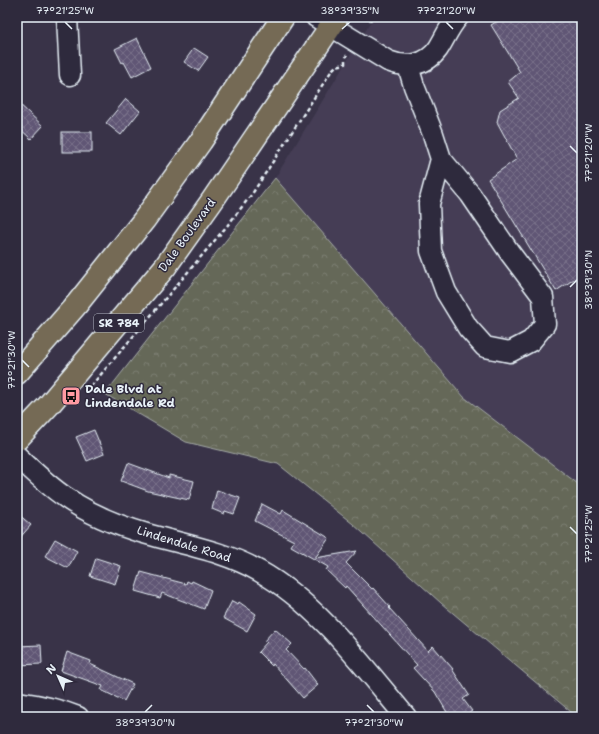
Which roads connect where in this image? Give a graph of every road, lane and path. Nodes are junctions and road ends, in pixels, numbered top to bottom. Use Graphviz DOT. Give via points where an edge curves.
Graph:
graph roads {
  1 [pos="67,17"];
  2 [pos="284,17"];
  3 [pos="370,17"];
  4 [pos="458,17"];
  5 [pos="328,20"];
  6 [pos="371,22"];
  7 [pos="345,59"];
  8 [pos="345,64"];
  9 [pos="408,66"];
  10 [pos="70,75"];
  11 [pos="441,159"];
  12 [pos="17,373"];
  13 [pos="17,439"];
  14 [pos="17,456"];
  15 [pos="17,702"];
  16 [pos="78,717"];
  17 [pos="406,717"];
  1 -- 10 [label="street"];
  2 -- 12 [label="main road" via="201,141 144,220 77,304"];
  3 -- 6 [label="path"];
  4 -- 9 [label="street" via="430,58"];
  5 -- 9 [label="street" via="388,61"];
  5 -- 13 [label="main road, Dale Boulevard / SR 784" via="212,201 165,268"];
  7 -- 8 [label="path"];
  9 -- 11 [label="street"];
  11 -- 11 [label="street" via="429,204 431,251 446,292 468,328 485,347 510,352 531,341 545,324 543,297 510,254 470,194"];
  14 -- 17 [label="street, Lindendale Road" via="44,481 89,512 148,534 208,549 259,570 283,586 331,629"];
  15 -- 16 [label="street" via="62,711"];
}
